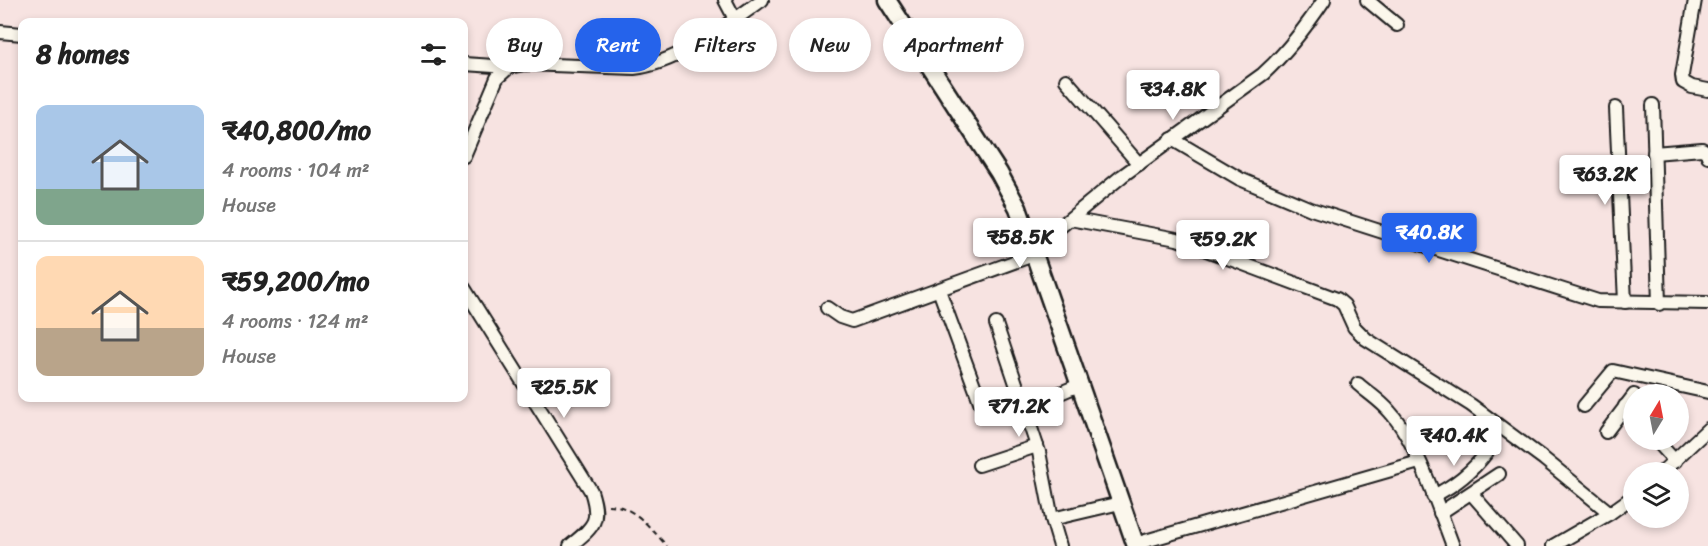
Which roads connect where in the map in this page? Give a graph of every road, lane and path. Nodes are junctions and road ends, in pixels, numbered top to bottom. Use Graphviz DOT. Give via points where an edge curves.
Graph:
graph roads {
  1 [pos="725,0"];
  2 [pos="762,0"];
  3 [pos="887,0"];
  4 [pos="1324,0"];
  5 [pos="1367,0"];
  6 [pos="1695,0"];
  7 [pos="734,18"];
  8 [pos="736,18"];
  9 [pos="1397,25"];
  10 [pos="0,32"];
  11 [pos="18,34"];
  12 [pos="673,57"];
  13 [pos="468,64"];
  14 [pos="486,65"];
  15 [pos="563,65"];
  16 [pos="504,72"];
  17 [pos="1066,80"];
  18 [pos="1708,90"];
  19 [pos="1653,105"];
  20 [pos="1616,108"];
  21 [pos="1172,140"];
  22 [pos="468,147"];
  23 [pos="1654,153"];
  24 [pos="1708,156"];
  25 [pos="1139,164"];
  26 [pos="1070,219"];
  27 [pos="1033,252"];
  28 [pos="939,290"];
  29 [pos="468,294"];
  30 [pos="1625,302"];
  31 [pos="1708,303"];
  32 [pos="1659,304"];
  33 [pos="827,308"];
  34 [pos="996,324"];
  35 [pos="1646,378"];
  36 [pos="1358,384"];
  37 [pos="1642,384"];
  38 [pos="1079,385"];
  39 [pos="1708,392"];
  40 [pos="1023,403"];
  41 [pos="1584,406"];
  42 [pos="1623,416"];
  43 [pos="1708,429"];
  44 [pos="1606,432"];
  45 [pos="1037,446"];
  46 [pos="1665,450"];
  47 [pos="1487,452"];
  48 [pos="1675,461"];
  49 [pos="1419,462"];
  50 [pos="979,465"];
  51 [pos="1499,474"];
  52 [pos="1471,493"];
  53 [pos="1433,496"];
  54 [pos="1120,503"];
  55 [pos="1623,504"];
  56 [pos="597,508"];
  57 [pos="1440,513"];
  58 [pos="1610,513"];
  59 [pos="1052,519"];
  60 [pos="1136,545"];
  61 [pos="570,546"];
  62 [pos="667,546"];
  63 [pos="1060,546"];
  64 [pos="1453,546"];
  65 [pos="1517,546"];
  66 [pos="1553,546"];
  1 -- 7 [label="street"];
  2 -- 8 [label="street"];
  3 -- 27 [label="main road" via="999,173 1018,208"];
  4 -- 21 [label="street" via="1283,56"];
  5 -- 9 [label="street"];
  6 -- 18 [label="street" via="1683,82"];
  10 -- 11 [label="street"];
  12 -- 15 [label="street" via="634,68"];
  13 -- 14 [label="street"];
  16 -- 22 [label="street" via="497,78"];
  17 -- 25 [label="street"];
  19 -- 23 [label="street"];
  20 -- 30 [label="street"];
  21 -- 25 [label="street"];
  21 -- 30 [label="street" via="1240,179 1311,209 1598,301"];
  23 -- 24 [label="street" via="1702,149"];
  23 -- 32 [label="street"];
  25 -- 26 [label="street"];
  26 -- 27 [label="street"];
  26 -- 58 [label="street" via="1199,246 1337,299 1366,339 1471,405"];
  27 -- 28 [label="street"];
  27 -- 38 [label="main road"];
  28 -- 33 [label="street" via="852,321"];
  28 -- 40 [label="street" via="982,407"];
  29 -- 56 [label="street" via="591,491"];
  30 -- 32 [label="street"];
  31 -- 32 [label="street"];
  34 -- 40 [label="street"];
  35 -- 37 [label="street"];
  35 -- 39 [label="street"];
  35 -- 41 [label="street" via="1614,371"];
  36 -- 49 [label="street" via="1390,412"];
  38 -- 40 [label="street"];
  38 -- 54 [label="main road"];
  40 -- 45 [label="street"];
  42 -- 44 [label="street"];
  43 -- 48 [label="street"];
  45 -- 50 [label="street"];
  45 -- 59 [label="street"];
  46 -- 48 [label="street"];
  47 -- 53 [label="street" via="1455,486"];
  49 -- 53 [label="street"];
  49 -- 60 [label="street"];
  51 -- 52 [label="street"];
  52 -- 57 [label="street"];
  52 -- 65 [label="street"];
  53 -- 57 [label="street"];
  54 -- 59 [label="street"];
  54 -- 60 [label="main road"];
  55 -- 58 [label="street"];
  56 -- 61 [label="street" via="596,519 587,532"];
  56 -- 62 [label="path" via="609,505 630,510"];
  57 -- 64 [label="street"];
  58 -- 66 [label="street"];
  59 -- 63 [label="street"];
}
